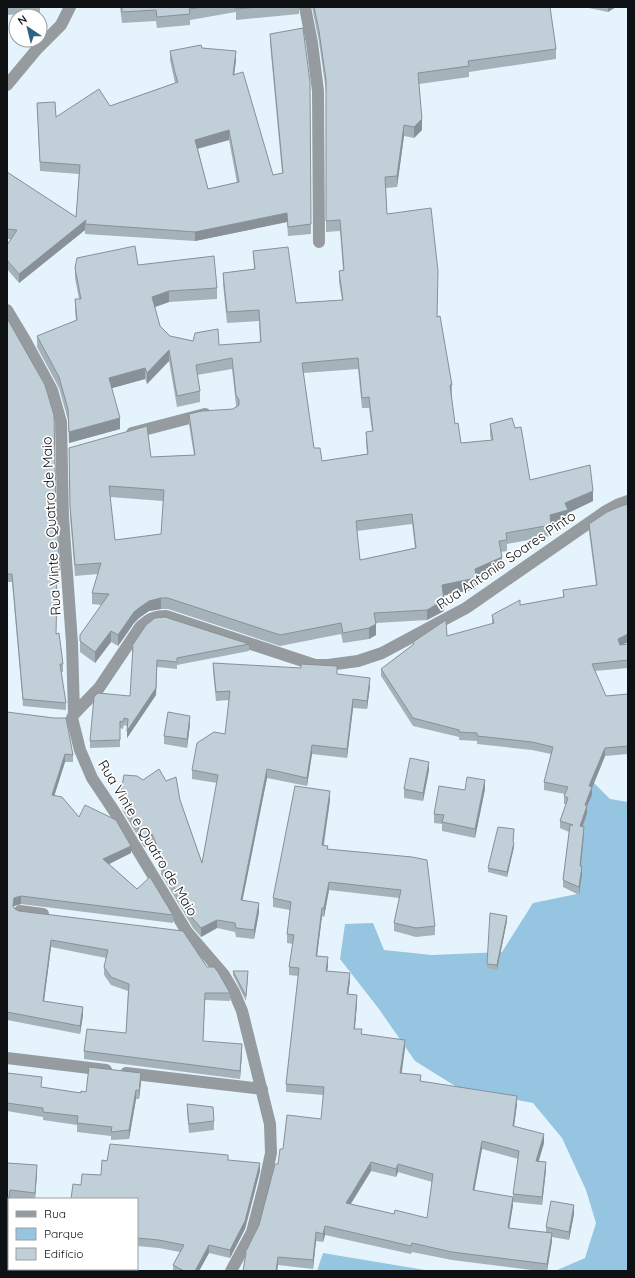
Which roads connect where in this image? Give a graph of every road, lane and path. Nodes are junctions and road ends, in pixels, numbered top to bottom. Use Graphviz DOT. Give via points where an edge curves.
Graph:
graph roads {
  1 [pos="70,7"];
  2 [pos="305,7"];
  3 [pos="7,84"];
  4 [pos="318,242"];
  5 [pos="7,310"];
  6 [pos="216,413"];
  7 [pos="121,436"];
  8 [pos="76,448"];
  9 [pos="62,453"];
  10 [pos="628,501"];
  11 [pos="69,717"];
  12 [pos="20,911"];
  13 [pos="52,915"];
  14 [pos="171,930"];
  15 [pos="187,932"];
  16 [pos="7,1058"];
  17 [pos="262,1089"];
  18 [pos="232,1271"];
  1 -- 3 [label="street" via="61,25"];
  2 -- 4 [label="street" via="318,91"];
  5 -- 9 [label="street, Rua Vinte e Quatro de Maio" via="52,390 62,422"];
  6 -- 7 [label="street" via="201,414"];
  8 -- 9 [label="street"];
  9 -- 11 [label="street, Rua Vinte e Quatro de Maio" via="63,517 72,643"];
  10 -- 11 [label="street, Rua Antonio Soares Pinto" via="606,511 466,608 382,653 358,661 315,665 166,616 148,619 99,688"];
  11 -- 15 [label="street, Rua Vinte e Quatro de Maio" via="92,778"];
  12 -- 13 [label="street"];
  14 -- 15 [label="street"];
  15 -- 17 [label="street, Rua Vinte e Quatro de Maio" via="224,975 234,992 242,1011"];
  16 -- 17 [label="street"];
  17 -- 18 [label="street, Rua Vinte e Quatro de Maio" via="270,1124 271,1153 252,1232"];
}
